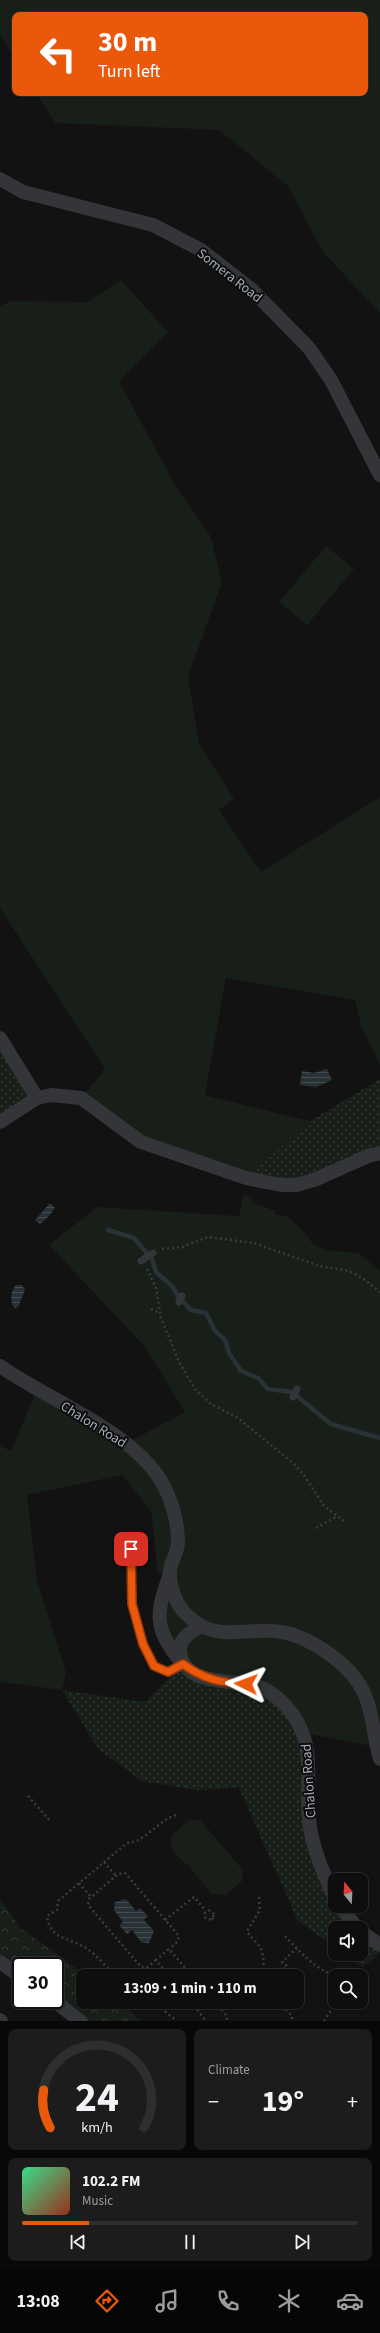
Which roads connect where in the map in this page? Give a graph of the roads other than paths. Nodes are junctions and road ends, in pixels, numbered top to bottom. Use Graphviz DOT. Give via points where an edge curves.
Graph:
graph roads {
  1 [pos="0,179"];
  2 [pos="380,475"];
  3 [pos="0,1038"];
  4 [pos="37,1098"];
  5 [pos="0,1122"];
  6 [pos="380,1153"];
  7 [pos="153,1253"];
  8 [pos="143,1259"];
  9 [pos="0,1366"];
  10 [pos="297,1389"];
  11 [pos="293,1397"];
  12 [pos="131,1549"];
  13 [pos="170,1572"];
  14 [pos="200,1627"];
  15 [pos="183,1664"];
  16 [pos="380,1759"];
  17 [pos="328,1881"];
  18 [pos="345,1913"];
  19 [pos="352,1921"];
  20 [pos="368,1936"];
  21 [pos="380,1944"];
  22 [pos="0,1962"];
  23 [pos="12,1971"];
  24 [pos="64,2009"];
  25 [pos="80,2021"];
  1 -- 2 [label="street, Somera Road" via="23,192 153,225 201,250 251,288 291,328 327,374"];
  3 -- 4 [label="street"];
  4 -- 5 [label="street"];
  4 -- 6 [label="street" via="51,1095 81,1098 142,1142 267,1183 296,1185"];
  7 -- 8 [label="lane"];
  9 -- 13 [label="street, Chalon Road" via="127,1443 148,1464 164,1487 176,1517 178,1543"];
  10 -- 11 [label="lane"];
  12 -- 15 [label="lane" via="132,1604 143,1644 154,1666 168,1672"];
  13 -- 14 [label="street, Chalon Road" via="178,1604"];
  13 -- 15 [label="street, Chalon Road" via="161,1602 160,1628 164,1640"];
  14 -- 15 [label="street" via="190,1632 182,1641 180,1650"];
  14 -- 16 [label="street" via="229,1633 282,1632 299,1636 325,1651 348,1671 364,1691 371,1711"];
  15 -- 17 [label="street, Chalon Road" via="213,1681 260,1687 284,1704 294,1716 304,1733 308,1758 309,1820"];
  18 -- 19 [label="street"];
  20 -- 21 [label="street"];
  22 -- 23 [label="street"];
  24 -- 25 [label="street"];
}
